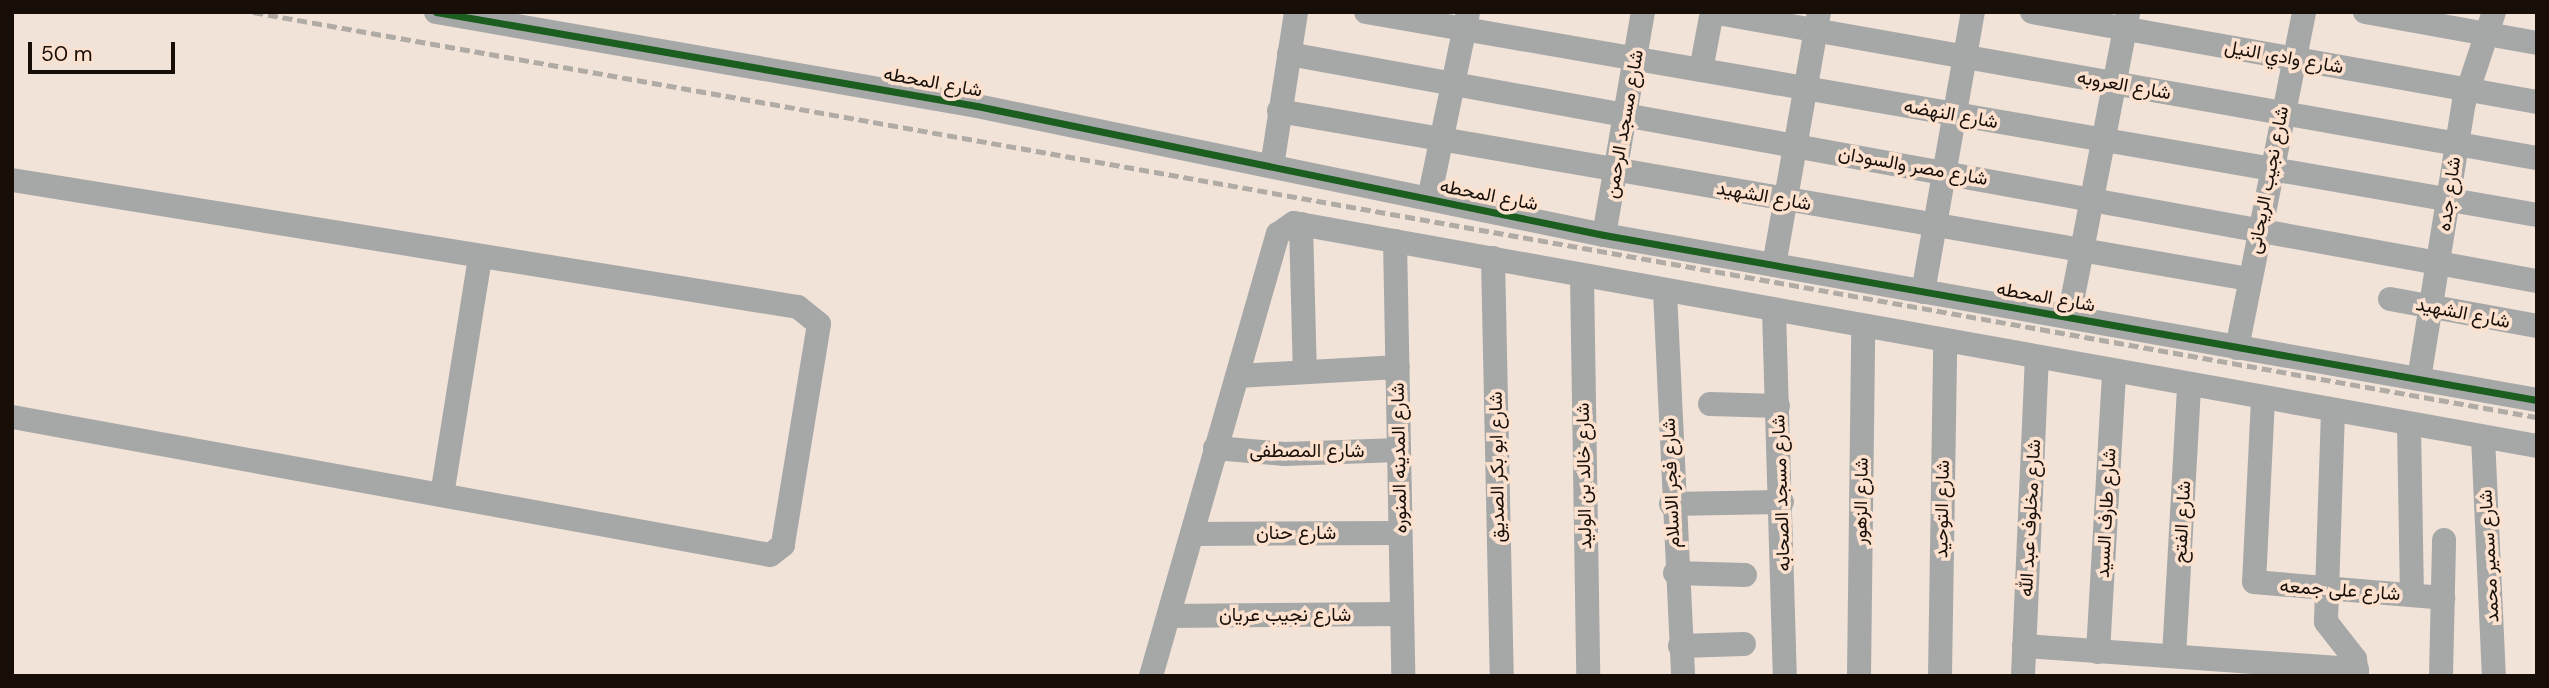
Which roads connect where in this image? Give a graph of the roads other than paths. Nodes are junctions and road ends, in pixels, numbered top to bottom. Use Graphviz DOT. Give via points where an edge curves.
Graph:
graph roads {
  1 [pos="436,12"];
  2 [pos="1296,12"];
  3 [pos="1366,12"];
  4 [pos="1643,12"];
  5 [pos="1972,12"];
  6 [pos="2032,12"];
  7 [pos="2304,12"];
  8 [pos="2365,12"];
  9 [pos="1715,13"];
  10 [pos="2407,16"];
  11 [pos="1466,21"];
  12 [pos="2127,21"];
  13 [pos="1818,22"];
  14 [pos="2491,23"];
  15 [pos="2537,43"];
  16 [pos="1289,54"];
  17 [pos="1965,57"];
  18 [pos="2292,58"];
  19 [pos="1635,59"];
  20 [pos="1701,70"];
  21 [pos="1453,83"];
  22 [pos="2115,84"];
  23 [pos="1805,90"];
  24 [pos="2467,90"];
  25 [pos="2537,102"];
  26 [pos="1279,111"];
  27 [pos="2281,113"];
  28 [pos="1626,114"];
  29 [pos="1954,114"];
  30 [pos="1442,139"];
  31 [pos="2104,140"];
  32 [pos="2456,143"];
  33 [pos="1795,145"];
  34 [pos="2537,158"];
  35 [pos="1272,166"];
  36 [pos="1616,169"];
  37 [pos="2269,169"];
  38 [pos="1944,171"];
  39 [pos="12,180"];
  40 [pos="2093,197"];
  41 [pos="1429,199"];
  42 [pos="1786,200"];
  43 [pos="2445,200"];
  44 [pos="2537,215"];
  45 [pos="1301,224"];
  46 [pos="1935,224"];
  47 [pos="2259,227"];
  48 [pos="1604,235"];
  49 [pos="1395,241"];
  50 [pos="2082,250"];
  51 [pos="1493,258"];
  52 [pos="480,259"];
  53 [pos="2440,260"];
  54 [pos="1774,265"];
  55 [pos="1582,276"];
  56 [pos="2249,279"];
  57 [pos="2537,281"];
  58 [pos="1665,291"];
  59 [pos="1923,292"];
  60 [pos="2390,299"];
  61 [pos="2431,307"];
  62 [pos="1774,310"];
  63 [pos="2069,317"];
  64 [pos="1863,327"];
  65 [pos="2537,327"];
  66 [pos="1945,342"];
  67 [pos="2237,348"];
  68 [pos="2037,359"];
  69 [pos="1398,367"];
  70 [pos="1305,372"];
  71 [pos="2114,374"];
  72 [pos="1238,376"];
  73 [pos="2419,379"];
  74 [pos="2189,387"];
  75 [pos="2263,399"];
  76 [pos="2537,400"];
  77 [pos="1710,404"];
  78 [pos="1778,407"];
  79 [pos="2333,411"];
  80 [pos="12,417"];
  81 [pos="2409,425"];
  82 [pos="2483,437"];
  83 [pos="2537,446"];
  84 [pos="1215,448"];
  85 [pos="1399,450"];
  86 [pos="442,495"];
  87 [pos="1782,502"];
  88 [pos="1671,504"];
  89 [pos="1400,533"];
  90 [pos="1192,534"];
  91 [pos="2444,540"];
  92 [pos="1675,573"];
  93 [pos="1745,575"];
  94 [pos="2327,589"];
  95 [pos="2412,595"];
  96 [pos="2443,598"];
  97 [pos="1402,614"];
  98 [pos="1168,616"];
  99 [pos="1744,644"];
  100 [pos="1680,646"];
  101 [pos="2024,646"];
  102 [pos="2098,652"];
  103 [pos="2174,656"];
  104 [pos="2357,672"];
  105 [pos="1151,676"];
  106 [pos="1403,676"];
  107 [pos="1502,676"];
  108 [pos="1588,676"];
  109 [pos="1683,676"];
  110 [pos="1784,676"];
  111 [pos="1859,676"];
  112 [pos="1940,676"];
  113 [pos="2023,676"];
  114 [pos="2441,676"];
  115 [pos="2494,676"];
  1 -- 35 [label="street, شارع المحطه" via="977,106"];
  2 -- 16 [label="street"];
  3 -- 11 [label="street, شارع النهضه"];
  4 -- 19 [label="street, شارع مسجد الرحمن"];
  5 -- 17 [label="street"];
  6 -- 12 [label="street, شارع وادي النيل"];
  7 -- 18 [label="street, شارع نجيب الريحانى"];
  8 -- 10 [label="street"];
  9 -- 13 [label="street, شارع العروبه"];
  9 -- 20 [label="street"];
  10 -- 14 [label="street"];
  11 -- 19 [label="street, شارع النهضه"];
  11 -- 21 [label="street"];
  12 -- 18 [label="street, شارع وادي النيل"];
  12 -- 22 [label="street"];
  13 -- 17 [label="street, شارع العروبه"];
  13 -- 23 [label="street"];
  14 -- 15 [label="street"];
  14 -- 24 [label="street, شارع جده"];
  16 -- 21 [label="street, شارع مصر والسودان"];
  16 -- 26 [label="street"];
  17 -- 22 [label="street, شارع العروبه"];
  17 -- 29 [label="street"];
  18 -- 24 [label="street, شارع وادي النيل"];
  18 -- 27 [label="street, شارع نجيب الريحانى"];
  19 -- 20 [label="street, شارع النهضه"];
  19 -- 28 [label="street, شارع مسجد الرحمن"];
  20 -- 23 [label="street, شارع النهضه"];
  21 -- 28 [label="street, شارع مصر والسودان"];
  21 -- 30 [label="street"];
  22 -- 27 [label="street, شارع العروبه"];
  22 -- 31 [label="street"];
  23 -- 29 [label="street, شارع النهضه"];
  23 -- 33 [label="street"];
  24 -- 25 [label="street, شارع وادي النيل"];
  24 -- 32 [label="street, شارع جده"];
  26 -- 30 [label="street, شارع الشهيد"];
  26 -- 35 [label="street"];
  27 -- 32 [label="street, شارع العروبه"];
  27 -- 37 [label="street, شارع نجيب الريحانى"];
  28 -- 33 [label="street, شارع مصر والسودان"];
  28 -- 36 [label="street, شارع مسجد الرحمن"];
  29 -- 31 [label="street, شارع النهضه"];
  29 -- 38 [label="street"];
  30 -- 36 [label="street, شارع الشهيد"];
  30 -- 41 [label="street"];
  31 -- 37 [label="street, شارع النهضه"];
  31 -- 40 [label="street"];
  32 -- 34 [label="street, شارع العروبه"];
  32 -- 43 [label="street, شارع جده"];
  33 -- 38 [label="street, شارع مصر والسودان"];
  33 -- 42 [label="street"];
  35 -- 41 [label="street, شارع المحطه"];
  36 -- 42 [label="street, شارع الشهيد"];
  36 -- 48 [label="street, شارع مسجد الرحمن"];
  37 -- 43 [label="street, شارع النهضه"];
  37 -- 47 [label="street, شارع نجيب الريحانى"];
  38 -- 40 [label="street, شارع مصر والسودان"];
  38 -- 46 [label="street"];
  39 -- 52 [label="street"];
  40 -- 47 [label="street, شارع مصر والسودان"];
  40 -- 50 [label="street"];
  41 -- 48 [label="street, شارع المحطه"];
  42 -- 46 [label="street, شارع الشهيد"];
  42 -- 54 [label="street"];
  43 -- 44 [label="street, شارع النهضه"];
  43 -- 53 [label="street, شارع جده"];
  45 -- 49 [label="street"];
  45 -- 70 [label="street"];
  45 -- 72 [label="street" via="1281,228"];
  46 -- 50 [label="street, شارع الشهيد"];
  46 -- 59 [label="street"];
  47 -- 53 [label="street, شارع مصر والسودان"];
  47 -- 56 [label="street, شارع نجيب الريحانى"];
  48 -- 54 [label="street, شارع المحطه"];
  49 -- 51 [label="street"];
  49 -- 69 [label="street, شارع المدينه المنوره"];
  50 -- 56 [label="street, شارع الشهيد"];
  50 -- 63 [label="street"];
  51 -- 55 [label="street"];
  51 -- 107 [label="street, شارع ابو بكر الصديق"];
  52 -- 86 [label="street"];
  52 -- 86 [label="street" via="808,309 819,334 783,545 770,555"];
  53 -- 57 [label="street, شارع مصر والسودان"];
  53 -- 61 [label="street, شارع جده"];
  54 -- 59 [label="street, شارع المحطه"];
  55 -- 58 [label="street"];
  55 -- 108 [label="street, شارع خالد بن الوليد"];
  56 -- 67 [label="street, شارع نجيب الريحانى"];
  58 -- 62 [label="street"];
  58 -- 88 [label="street, شارع فجر الاسلام"];
  59 -- 63 [label="street, شارع المحطه"];
  60 -- 61 [label="street, شارع الشهيد"];
  61 -- 65 [label="street, شارع الشهيد"];
  61 -- 73 [label="street, شارع جده"];
  62 -- 64 [label="street"];
  62 -- 78 [label="street, شارع مسجد الصحابه"];
  63 -- 67 [label="street, شارع المحطه"];
  64 -- 66 [label="street"];
  64 -- 111 [label="street, شارع الزهور"];
  66 -- 68 [label="street"];
  66 -- 112 [label="street, شارع التوحيد"];
  67 -- 73 [label="street, شارع المحطه"];
  68 -- 71 [label="street"];
  68 -- 101 [label="street, شارع مخلوف عبد الله"];
  69 -- 70 [label="street"];
  69 -- 85 [label="street, شارع المدينه المنوره"];
  70 -- 72 [label="street"];
  71 -- 74 [label="street"];
  71 -- 102 [label="street, شارع طارف السيد"];
  72 -- 84 [label="street"];
  73 -- 76 [label="street, شارع المحطه"];
  74 -- 75 [label="street"];
  74 -- 103 [label="street, شارع الفتح"];
  75 -- 79 [label="street"];
  75 -- 94 [label="street, شارع على جمعه" via="2251,577 2259,584"];
  77 -- 78 [label="street"];
  78 -- 87 [label="street, شارع مسجد الصحابه"];
  79 -- 81 [label="street"];
  79 -- 94 [label="street"];
  80 -- 86 [label="street"];
  81 -- 82 [label="street"];
  81 -- 95 [label="street"];
  82 -- 83 [label="street"];
  82 -- 115 [label="street, شارع سمير محمد"];
  84 -- 85 [label="street, شارع المصطفى" via="1285,454"];
  84 -- 90 [label="street"];
  85 -- 89 [label="street, شارع المدينه المنوره"];
  87 -- 88 [label="street"];
  87 -- 110 [label="street, شارع مسجد الصحابه"];
  88 -- 92 [label="street, شارع فجر الاسلام"];
  89 -- 90 [label="street, شارع حنان"];
  89 -- 97 [label="street, شارع المدينه المنوره"];
  90 -- 98 [label="street"];
  91 -- 96 [label="street"];
  92 -- 93 [label="street"];
  92 -- 100 [label="street, شارع فجر الاسلام"];
  94 -- 95 [label="street, شارع على جمعه"];
  94 -- 104 [label="street" via="2329,632 2351,652"];
  95 -- 96 [label="street, شارع على جمعه"];
  96 -- 114 [label="street"];
  97 -- 98 [label="street, شارع نجيب عريان"];
  97 -- 106 [label="street, شارع المدينه المنوره"];
  98 -- 105 [label="street"];
  99 -- 100 [label="street"];
  100 -- 109 [label="street, شارع فجر الاسلام"];
  101 -- 102 [label="street"];
  101 -- 113 [label="street, شارع مخلوف عبد الله"];
  102 -- 103 [label="street"];
  103 -- 104 [label="street"];
}
